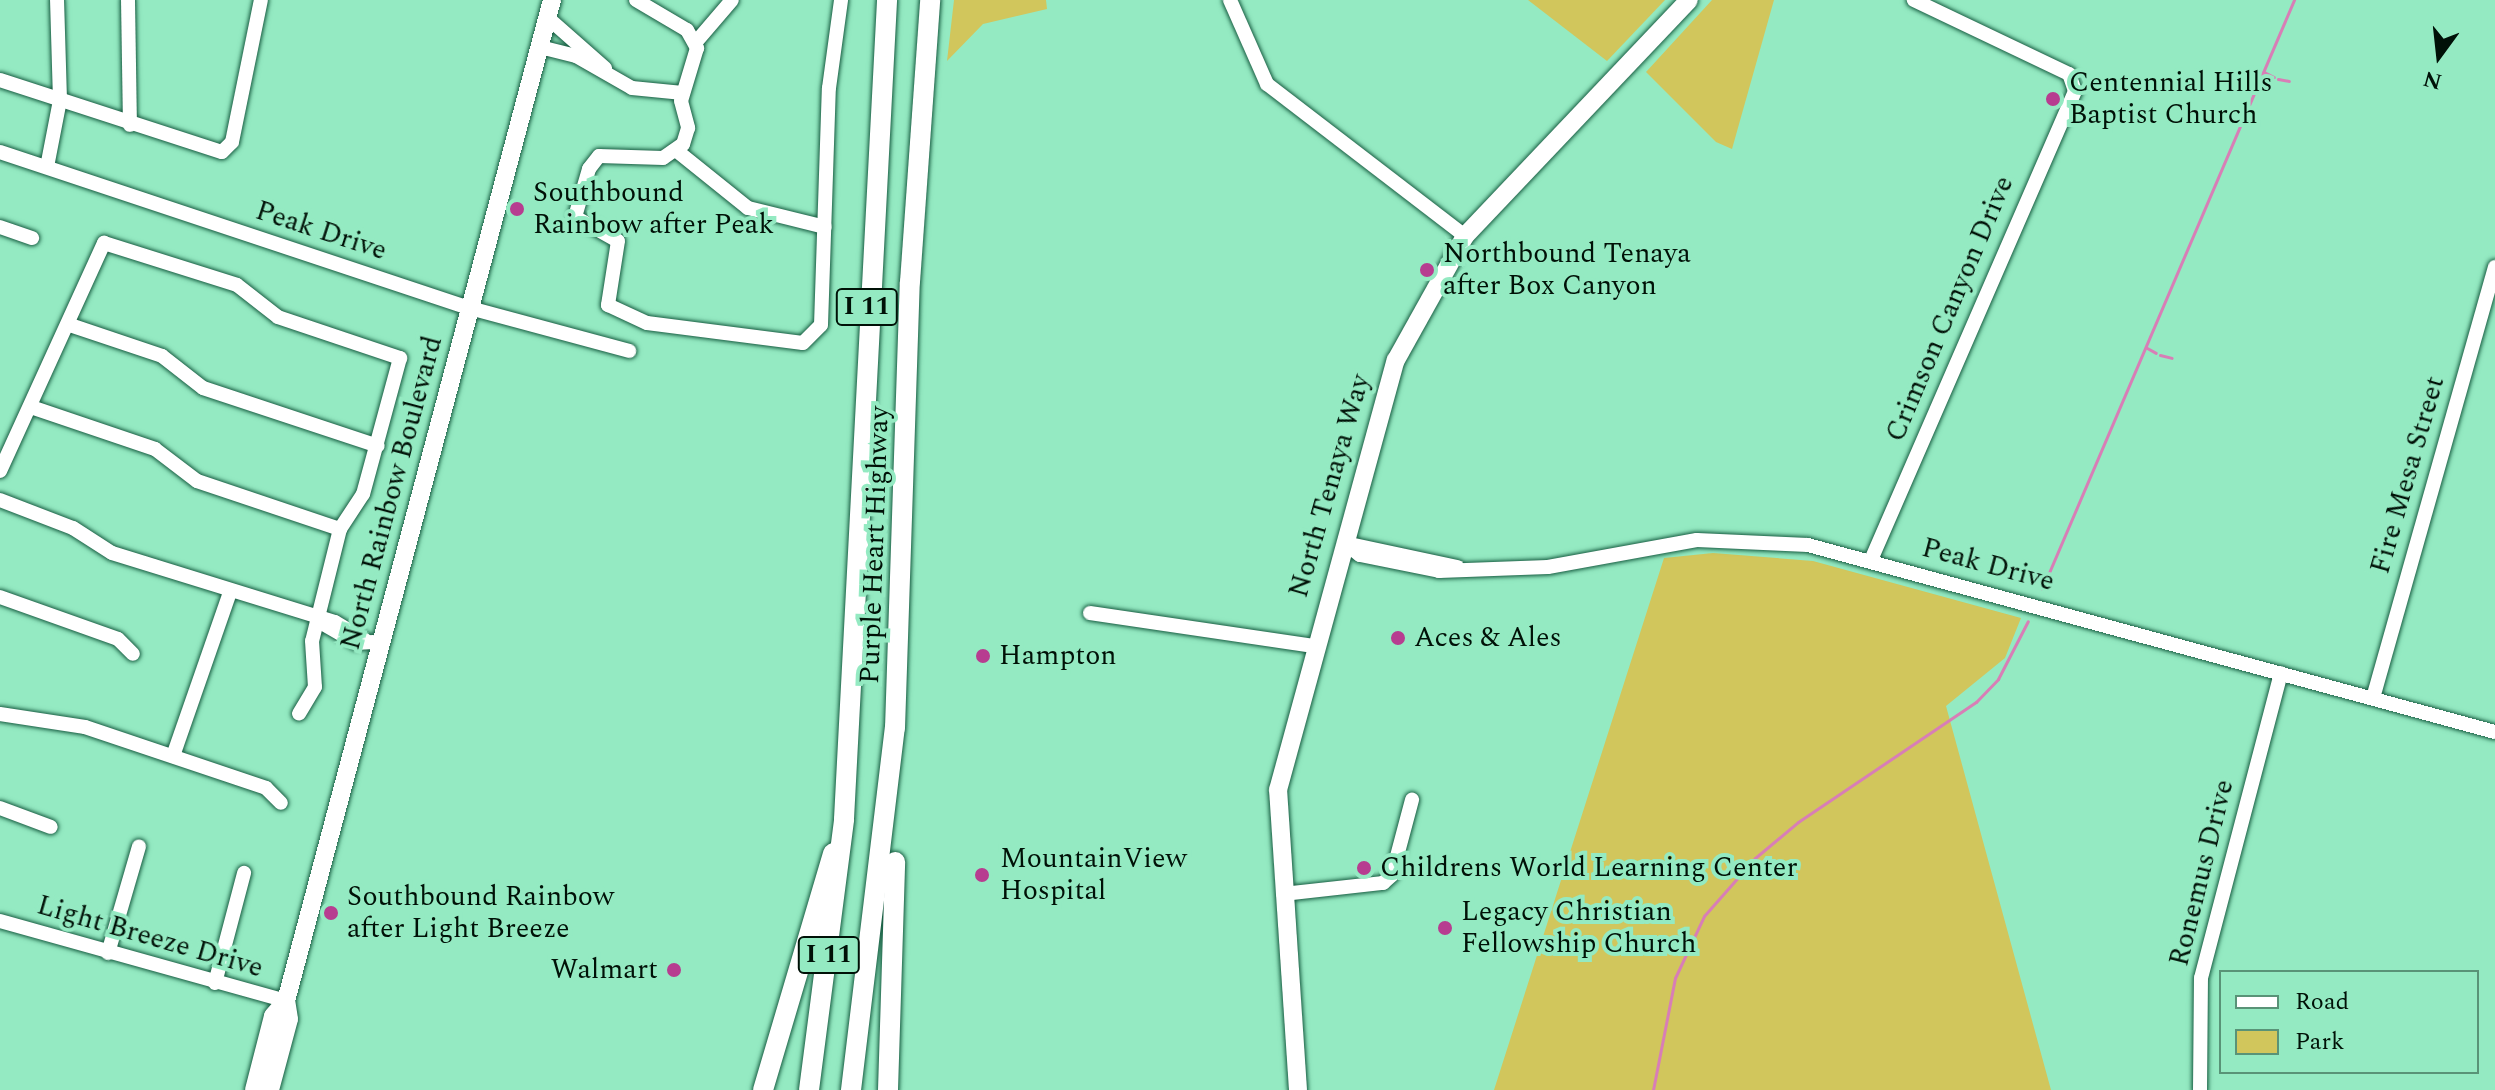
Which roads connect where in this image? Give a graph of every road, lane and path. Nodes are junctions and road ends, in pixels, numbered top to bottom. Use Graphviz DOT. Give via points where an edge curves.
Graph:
graph roads {
  1 [pos="57,0"];
  2 [pos="128,0"];
  3 [pos="261,0"];
  4 [pos="636,0"];
  5 [pos="732,0"];
  6 [pos="841,0"];
  7 [pos="887,0"];
  8 [pos="930,0"];
  9 [pos="1230,0"];
  10 [pos="1689,0"];
  11 [pos="1914,0"];
  12 [pos="550,9"];
  13 [pos="696,42"];
  14 [pos="540,47"];
  15 [pos="0,80"];
  16 [pos="615,80"];
  17 [pos="683,93"];
  18 [pos="60,100"];
  19 [pos="130,125"];
  20 [pos="677,151"];
  21 [pos="0,152"];
  22 [pos="47,167"];
  23 [pos="0,227"];
  24 [pos="825,227"];
  25 [pos="1465,236"];
  26 [pos="32,238"];
  27 [pos="2495,267"];
  28 [pos="470,308"];
  29 [pos="70,325"];
  30 [pos="629,351"];
  31 [pos="31,407"];
  32 [pos="378,446"];
  33 [pos="0,471"];
  34 [pos="0,500"];
  35 [pos="340,529"];
  36 [pos="905,543"];
  37 [pos="1345,543"];
  38 [pos="1871,560"];
  39 [pos="230,592"];
  40 [pos="0,597"];
  41 [pos="1090,613"];
  42 [pos="321,623"];
  43 [pos="373,642"];
  44 [pos="1314,646"];
  45 [pos="133,654"];
  46 [pos="2281,673"];
  47 [pos="2373,698"];
  48 [pos="0,714"];
  49 [pos="299,714"];
  50 [pos="2495,732"];
  51 [pos="173,756"];
  52 [pos="1412,800"];
  53 [pos="281,803"];
  54 [pos="0,808"];
  55 [pos="844,819"];
  56 [pos="51,827"];
  57 [pos="139,846"];
  58 [pos="244,873"];
  59 [pos="1283,894"];
  60 [pos="0,921"];
  61 [pos="108,953"];
  62 [pos="215,983"];
  63 [pos="286,1001"];
  64 [pos="254,1090"];
  65 [pos="270,1090"];
  66 [pos="763,1090"];
  67 [pos="809,1090"];
  68 [pos="851,1090"];
  69 [pos="888,1090"];
  70 [pos="1298,1090"];
  71 [pos="2200,1090"];
  1 -- 18 [label="street"];
  2 -- 19 [label="street"];
  3 -- 19 [label="street" via="232,142 222,152"];
  4 -- 13 [label="street"];
  5 -- 13 [label="street"];
  6 -- 24 [label="street" via="829,88"];
  7 -- 55 [label="highway, Purple Heart Highway / I 11"];
  8 -- 36 [label="highway, Purple Heart Highway / I 11" via="910,282"];
  9 -- 25 [label="street" via="1267,84"];
  10 -- 25 [label="main road, North Tenaya Way"];
  11 -- 38 [label="street, Crimson Canyon Drive" via="2073,78 2071,102"];
  12 -- 14 [label="main road, North Rainbow Boulevard"];
  12 -- 16 [label="street"];
  13 -- 17 [label="street"];
  14 -- 16 [label="street" via="576,56"];
  14 -- 28 [label="main road, North Rainbow Boulevard"];
  15 -- 18 [label="street"];
  16 -- 17 [label="street"];
  17 -- 20 [label="street" via="688,128"];
  18 -- 19 [label="street"];
  18 -- 22 [label="street"];
  20 -- 24 [label="street" via="748,208"];
  20 -- 24 [label="street" via="654,159 599,156 589,169 575,217 618,241 607,301 614,312 809,342 821,325"];
  21 -- 22 [label="street, Peak Drive"];
  22 -- 28 [label="street, Peak Drive"];
  23 -- 26 [label="street"];
  25 -- 37 [label="main road, North Tenaya Way" via="1396,360"];
  27 -- 47 [label="street, Fire Mesa Street"];
  28 -- 30 [label="street, Peak Drive"];
  28 -- 43 [label="main road, North Rainbow Boulevard"];
  29 -- 31 [label="street"];
  29 -- 32 [label="street" via="162,356 203,388"];
  29 -- 32 [label="street" via="104,243 237,285 278,317 400,358"];
  31 -- 33 [label="street"];
  31 -- 35 [label="street" via="155,449 197,481"];
  32 -- 35 [label="street" via="363,494"];
  34 -- 39 [label="street" via="73,528 112,553"];
  35 -- 42 [label="street"];
  36 -- 68 [label="highway, Purple Heart Highway / I 11" via="895,728"];
  36 -- 69 [label="highway" via="913,598 890,921"];
  37 -- 38 [label="street, Peak Drive" via="1457,567 1548,567 1723,539"];
  37 -- 44 [label="main road, North Tenaya Way"];
  38 -- 46 [label="street, Peak Drive"];
  39 -- 42 [label="street"];
  39 -- 51 [label="street"];
  40 -- 45 [label="street" via="118,639"];
  41 -- 44 [label="street"];
  42 -- 43 [label="street" via="331,634"];
  42 -- 49 [label="street" via="315,687"];
  43 -- 63 [label="main road, North Rainbow Boulevard"];
  44 -- 59 [label="main road, North Tenaya Way" via="1278,790"];
  46 -- 47 [label="street, Peak Drive"];
  46 -- 71 [label="street, Ronemus Drive" via="2201,978"];
  47 -- 50 [label="street, Peak Drive"];
  48 -- 51 [label="street" via="85,727"];
  51 -- 53 [label="street" via="266,788"];
  52 -- 59 [label="street" via="1392,875 1383,883"];
  54 -- 56 [label="street"];
  55 -- 66 [label="highway"];
  55 -- 67 [label="highway, Purple Heart Highway / I 11"];
  57 -- 61 [label="street"];
  58 -- 62 [label="street"];
  59 -- 70 [label="main road, North Tenaya Way"];
  60 -- 61 [label="street, Light Breeze Drive"];
  61 -- 62 [label="street, Light Breeze Drive"];
  62 -- 63 [label="street, Light Breeze Drive"];
  63 -- 64 [label="main road, North Rainbow Boulevard" via="273,1016"];
  63 -- 65 [label="main road, North Rainbow Boulevard" via="289,1019"];
}
